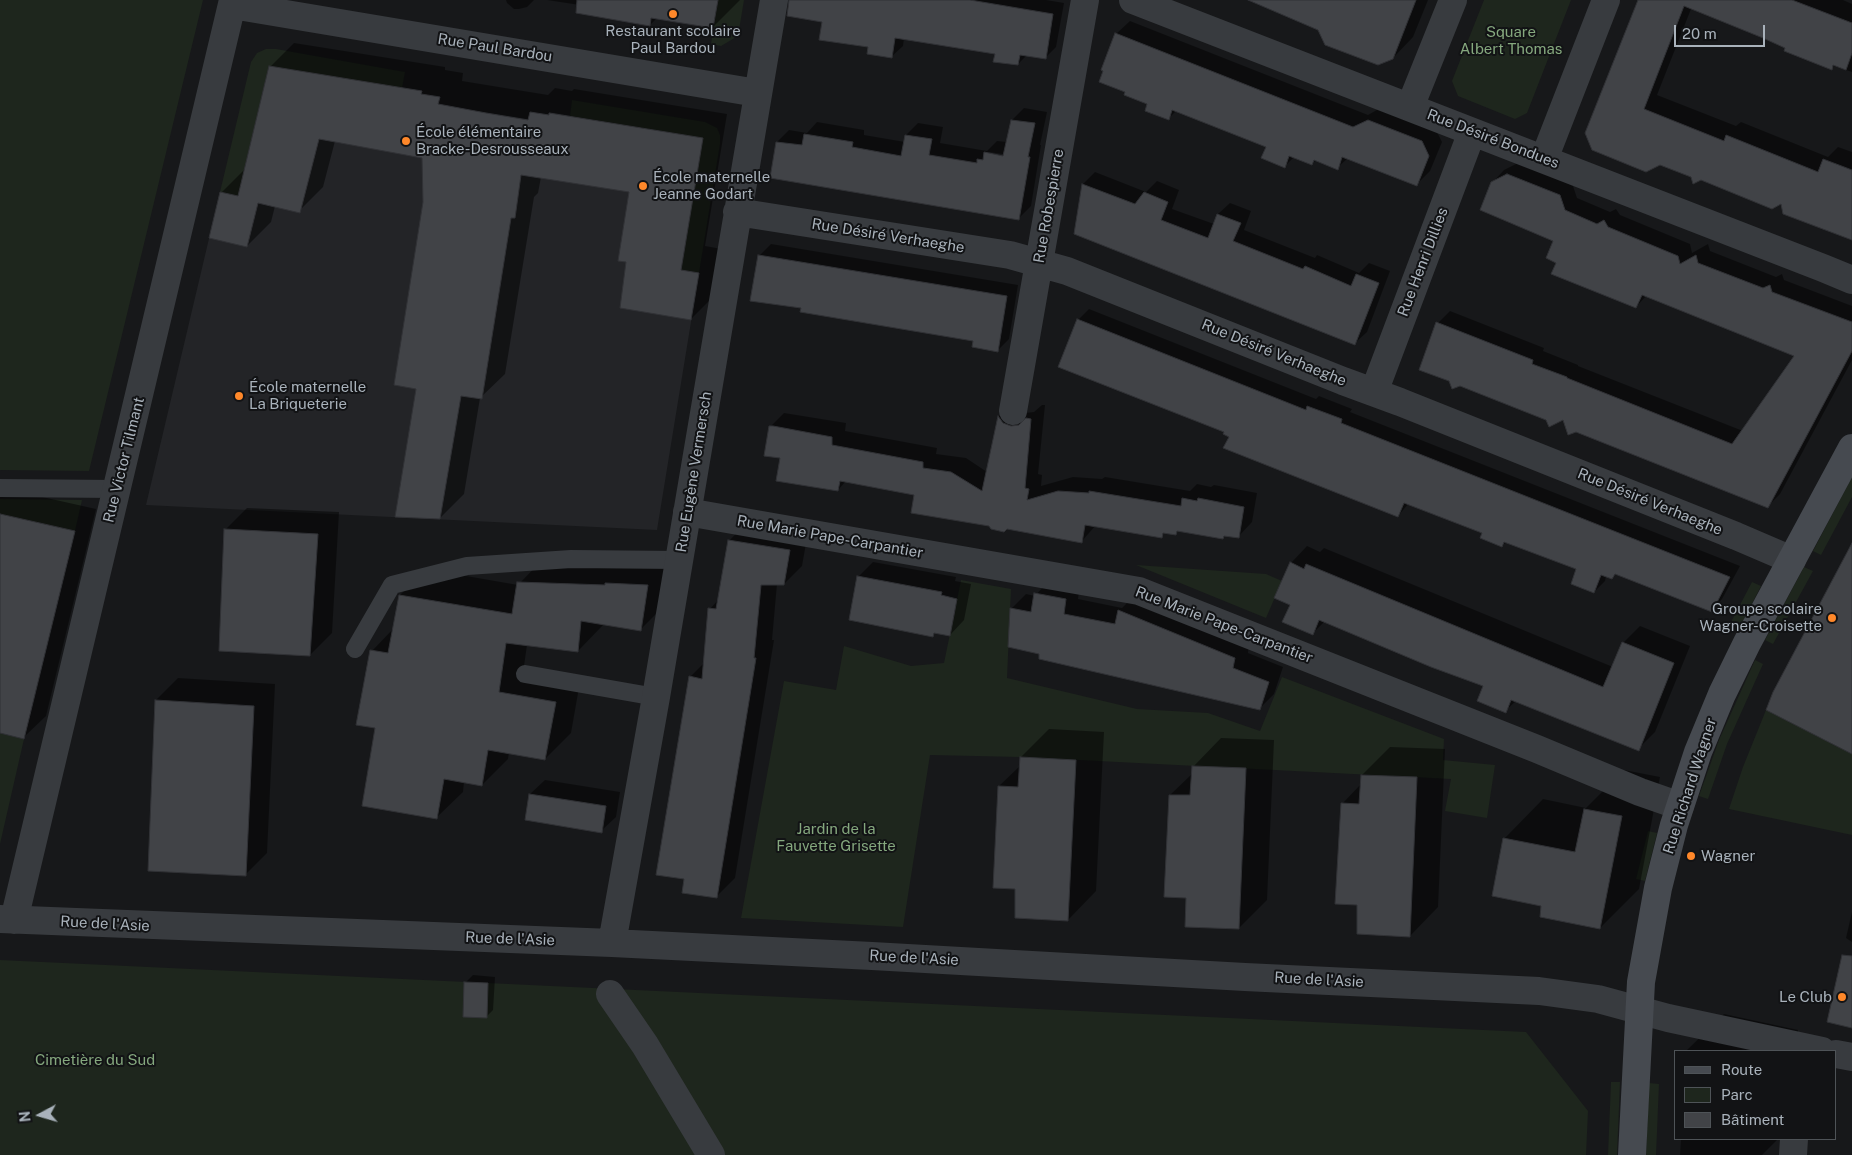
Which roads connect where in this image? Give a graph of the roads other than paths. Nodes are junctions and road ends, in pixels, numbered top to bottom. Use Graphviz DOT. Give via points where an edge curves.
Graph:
graph roads {
  1 [pos="774,0"];
  2 [pos="1085,0"];
  3 [pos="1133,0"];
  4 [pos="1453,0"];
  5 [pos="1606,0"];
  6 [pos="233,2"];
  7 [pos="757,92"];
  8 [pos="1410,107"];
  9 [pos="1472,132"];
  10 [pos="1544,159"];
  11 [pos="737,212"];
  12 [pos="1039,262"];
  13 [pos="1852,280"];
  14 [pos="1374,392"];
  15 [pos="1013,411"];
  16 [pos="1852,448"];
  17 [pos="0,488"];
  18 [pos="116,489"];
  19 [pos="687,512"];
  20 [pos="679,560"];
  21 [pos="1792,560"];
  22 [pos="355,649"];
  23 [pos="525,674"];
  24 [pos="656,697"];
  25 [pos="1680,806"];
  26 [pos="7,919"];
  27 [pos="612,943"];
  28 [pos="610,994"];
  29 [pos="1639,1009"];
  30 [pos="1807,1050"];
  31 [pos="1837,1054"];
  32 [pos="1852,1057"];
  33 [pos="1794,1140"];
  34 [pos="712,1155"];
  35 [pos="1632,1155"];
  36 [pos="1793,1155"];
  1 -- 7 [label="street, Rue Eugène Vermersch"];
  2 -- 12 [label="street, Rue Robespierre"];
  3 -- 8 [label="street, Rue Désiré Bondues"];
  4 -- 8 [label="street"];
  5 -- 10 [label="street"];
  6 -- 7 [label="street, Rue Paul Bardou"];
  6 -- 18 [label="street, Rue Victor Tilmant"];
  7 -- 11 [label="street, Rue Eugène Vermersch"];
  8 -- 9 [label="street, Rue Désiré Bondues"];
  9 -- 10 [label="street, Rue Désiré Bondues"];
  9 -- 14 [label="street, Rue Henri Dillies"];
  10 -- 13 [label="street, Rue Désiré Bondues"];
  11 -- 12 [label="street, Rue Désiré Verhaeghe"];
  11 -- 19 [label="street, Rue Eugène Vermersch"];
  12 -- 14 [label="street, Rue Désiré Verhaeghe"];
  12 -- 15 [label="street, Rue Robespierre"];
  14 -- 21 [label="street, Rue Désiré Verhaeghe"];
  16 -- 21 [label="street, Rue Richard Wagner"];
  17 -- 18 [label="lane"];
  18 -- 26 [label="street, Rue Victor Tilmant"];
  19 -- 20 [label="street, Rue Eugène Vermersch"];
  19 -- 25 [label="street, Rue Marie Pape-Carpantier" via="1139,591"];
  20 -- 22 [label="lane" via="572,559 467,566 392,585"];
  20 -- 24 [label="street, Rue Eugène Vermersch"];
  21 -- 25 [label="street, Rue Richard Wagner" via="1722,694"];
  23 -- 24 [label="lane"];
  24 -- 27 [label="street, Rue Eugène Vermersch"];
  25 -- 29 [label="street, Rue Richard Wagner" via="1658,888"];
  26 -- 27 [label="street, Rue de l'Asie"];
  27 -- 29 [label="street, Rue de l'Asie" via="1538,991 1598,999"];
  28 -- 34 [label="street"];
  29 -- 30 [label="street, Rue de l'Asie"];
  29 -- 35 [label="street, Rue Richard Wagner"];
  31 -- 32 [label="street"];
  33 -- 36 [label="street"];
}
